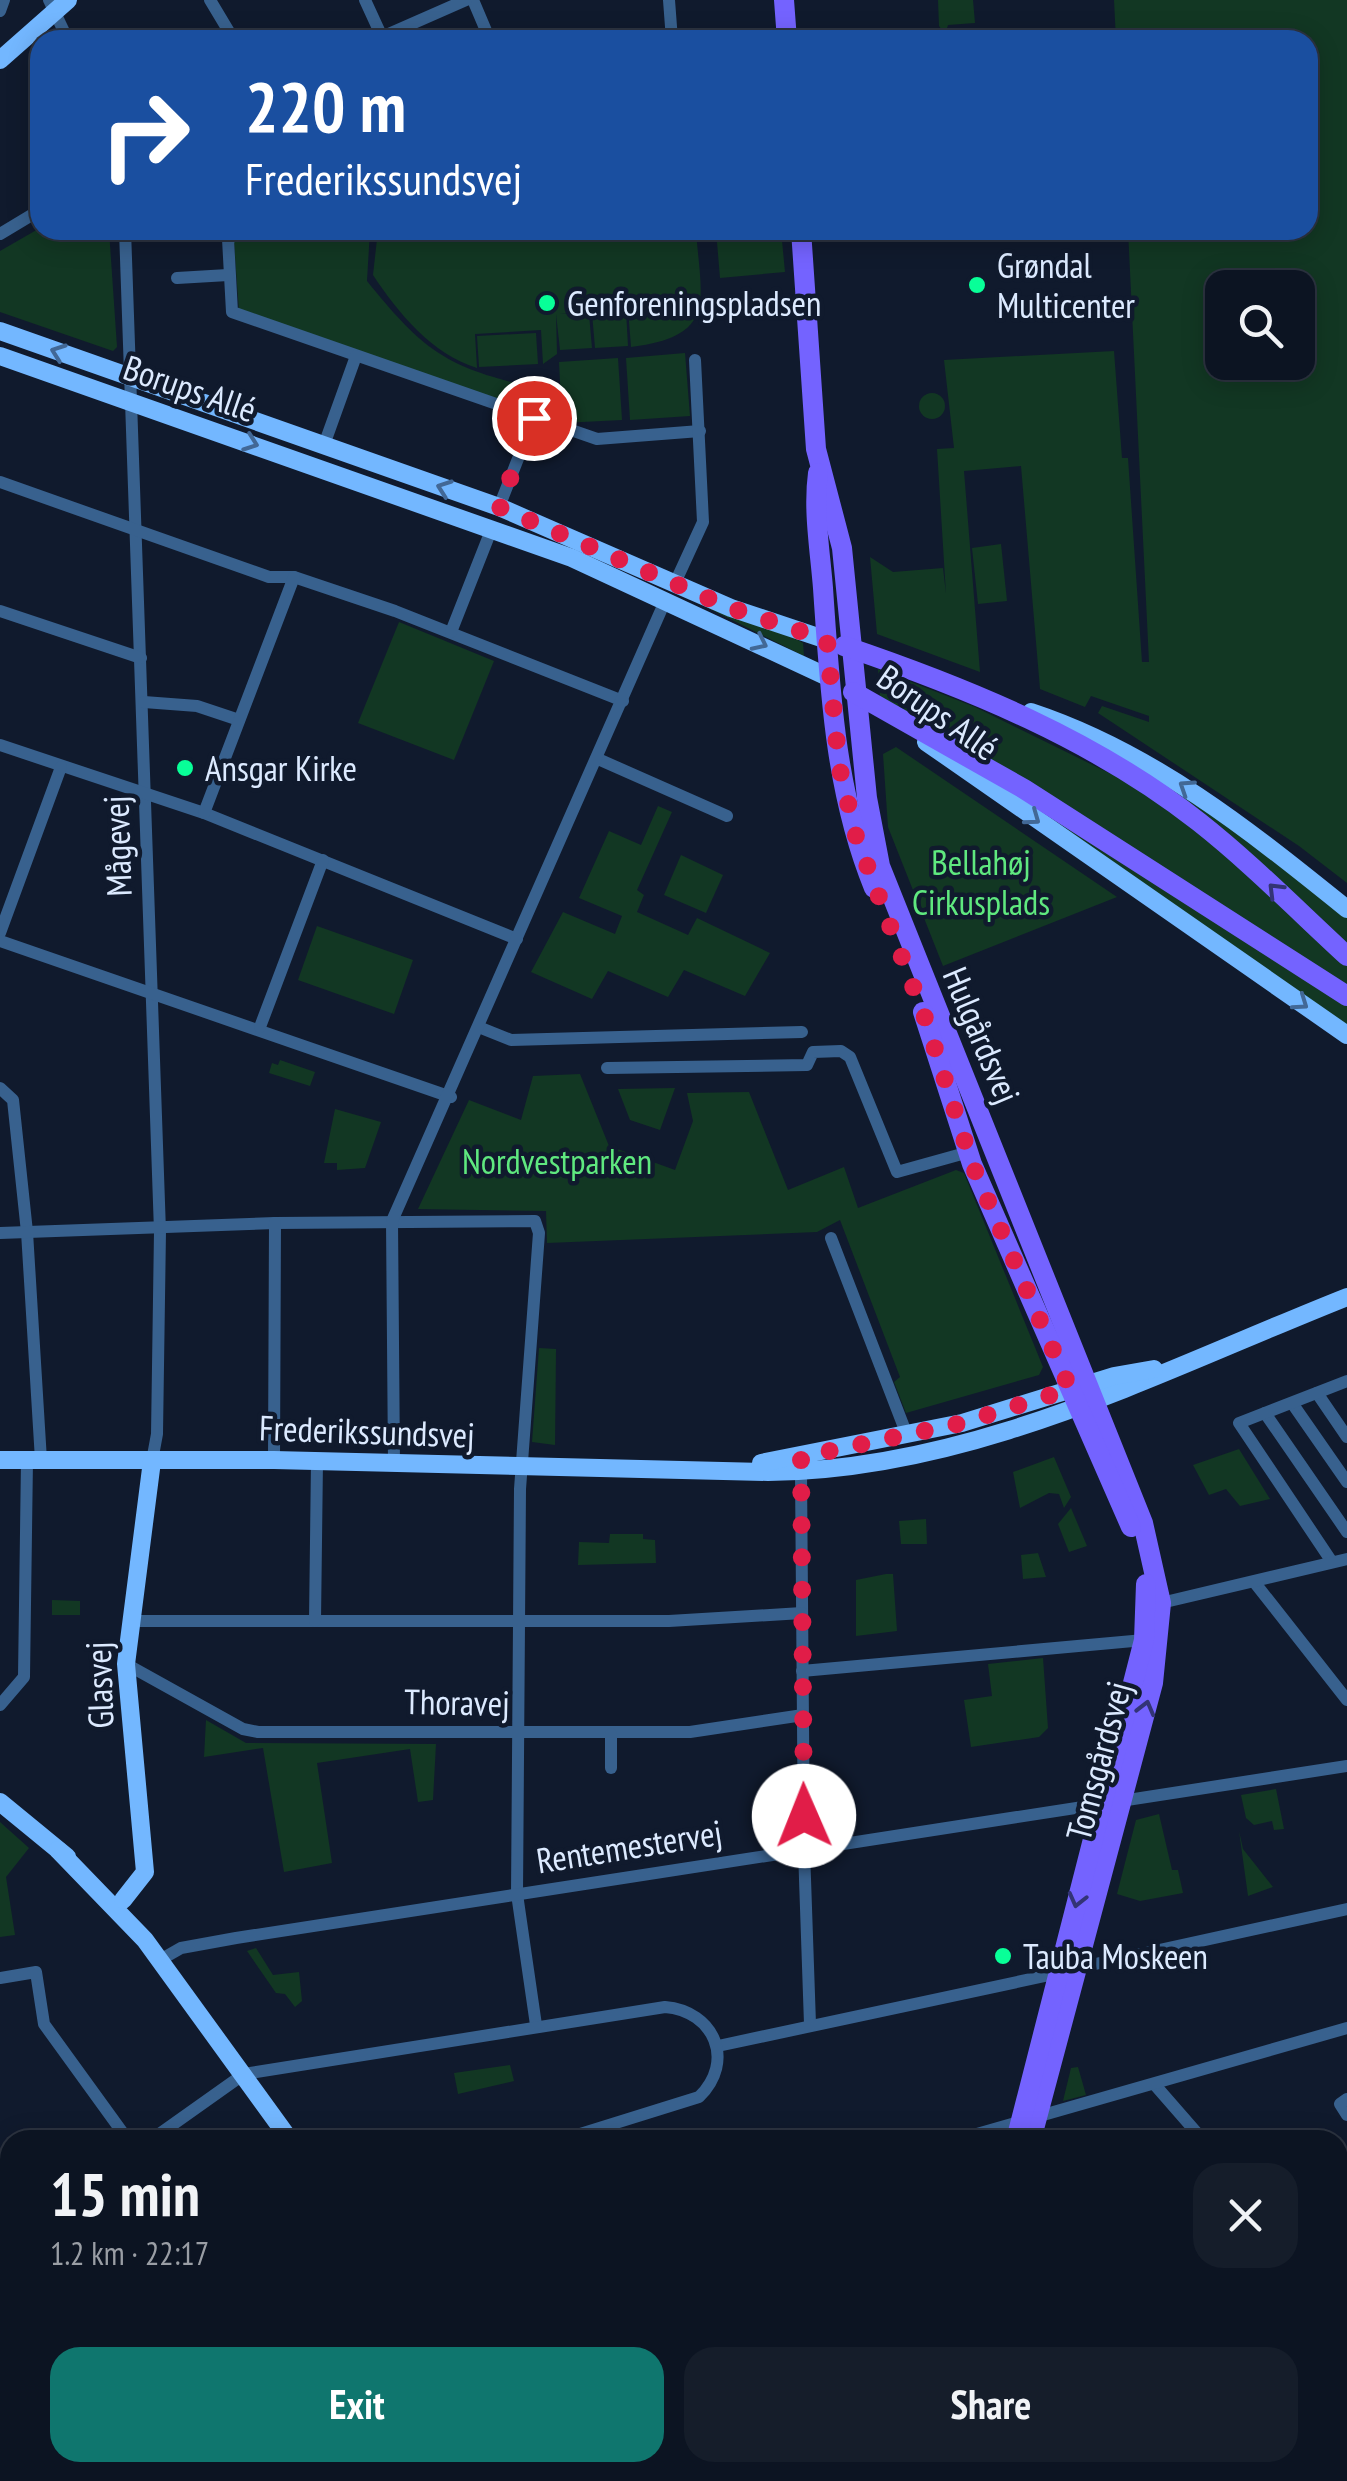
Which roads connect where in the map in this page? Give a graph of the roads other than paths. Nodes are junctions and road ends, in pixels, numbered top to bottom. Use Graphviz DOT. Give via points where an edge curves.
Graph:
graph roads {
  1 [pos="4,0"];
  2 [pos="210,0"];
  3 [pos="365,0"];
  4 [pos="470,0"];
  5 [pos="669,0"];
  6 [pos="784,0"];
  7 [pos="56,3"];
  8 [pos="0,11"];
  9 [pos="65,30"];
  10 [pos="228,30"];
  11 [pos="376,30"];
  12 [pos="398,30"];
  13 [pos="485,30"];
  14 [pos="671,30"];
  15 [pos="786,30"];
  16 [pos="0,48"];
  17 [pos="0,60"];
  18 [pos="30,216"];
  19 [pos="0,234"];
  20 [pos="126,240"];
  21 [pos="228,240"];
  22 [pos="801,240"];
  23 [pos="228,275"];
  24 [pos="176,278"];
  25 [pos="0,331"];
  26 [pos="0,356"];
  27 [pos="356,356"];
  28 [pos="695,360"];
  29 [pos="133,378"];
  30 [pos="133,402"];
  31 [pos="534,418"];
  32 [pos="700,431"];
  33 [pos="324,445"];
  34 [pos="819,466"];
  35 [pos="0,482"];
  36 [pos="499,507"];
  37 [pos="492,528"];
  38 [pos="138,532"];
  39 [pos="294,577"];
  40 [pos="670,592"];
  41 [pos="0,611"];
  42 [pos="451,632"];
  43 [pos="840,645"];
  44 [pos="141,658"];
  45 [pos="843,686"];
  46 [pos="982,698"];
  47 [pos="623,701"];
  48 [pos="144,702"];
  49 [pos="240,720"];
  50 [pos="898,720"];
  51 [pos="0,745"];
  52 [pos="598,759"];
  53 [pos="61,766"];
  54 [pos="145,794"];
  55 [pos="204,813"];
  56 [pos="728,816"];
  57 [pos="323,860"];
  58 [pos="1347,908"];
  59 [pos="0,933"];
  60 [pos="517,940"];
  61 [pos="0,941"];
  62 [pos="1347,956"];
  63 [pos="152,995"];
  64 [pos="1347,996"];
  65 [pos="260,1028"];
  66 [pos="481,1028"];
  67 [pos="802,1032"];
  68 [pos="1347,1035"];
  69 [pos="607,1068"];
  70 [pos="0,1088"];
  71 [pos="451,1097"];
  72 [pos="969,1152"];
  73 [pos="392,1221"];
  74 [pos="276,1223"];
  75 [pos="160,1230"];
  76 [pos="28,1232"];
  77 [pos="0,1233"];
  78 [pos="832,1238"];
  79 [pos="1347,1297"];
  80 [pos="1346,1384"];
  81 [pos="1316,1392"];
  82 [pos="1080,1396"];
  83 [pos="1292,1403"];
  84 [pos="1265,1413"];
  85 [pos="907,1435"];
  86 [pos="1347,1437"];
  87 [pos="0,1460"];
  88 [pos="34,1460"];
  89 [pos="274,1460"];
  90 [pos="317,1460"];
  91 [pos="152,1461"];
  92 [pos="394,1464"];
  93 [pos="801,1464"];
  94 [pos="522,1466"];
  95 [pos="1347,1482"];
  96 [pos="1347,1532"];
  97 [pos="1347,1558"];
  98 [pos="1332,1562"];
  99 [pos="1255,1583"];
  100 [pos="1161,1603"];
  101 [pos="802,1612"];
  102 [pos="520,1620"];
  103 [pos="130,1621"];
  104 [pos="315,1621"];
  105 [pos="1144,1640"];
  106 [pos="126,1664"];
  107 [pos="802,1671"];
  108 [pos="1347,1700"];
  109 [pos="0,1705"];
  110 [pos="802,1714"];
  111 [pos="518,1733"];
  112 [pos="611,1734"];
  113 [pos="1347,1766"];
  114 [pos="611,1768"];
  115 [pos="0,1802"];
  116 [pos="1111,1804"];
  117 [pos="58,1850"];
  118 [pos="804,1850"];
  119 [pos="517,1894"];
  120 [pos="123,1900"];
  121 [pos="1347,1909"];
  122 [pos="164,1957"];
  123 [pos="1068,1970"];
  124 [pos="0,1978"];
  125 [pos="810,2024"];
  126 [pos="536,2025"];
  127 [pos="1347,2028"];
  128 [pos="718,2046"];
  129 [pos="244,2074"];
  130 [pos="1156,2084"];
  131 [pos="1347,2099"];
  132 [pos="1347,2114"];
  133 [pos="121,2130"];
  134 [pos="164,2130"];
  135 [pos="283,2130"];
  136 [pos="595,2130"];
  137 [pos="1026,2130"];
  138 [pos="1194,2130"];
  1 -- 8 [label="street"];
  2 -- 10 [label="street"];
  3 -- 11 [label="street"];
  4 -- 12 [label="street"];
  4 -- 13 [label="street"];
  5 -- 14 [label="street"];
  6 -- 15 [label="main road"];
  7 -- 9 [label="street"];
  7 -- 16 [label="street"];
  7 -- 17 [label="street"];
  18 -- 19 [label="street"];
  20 -- 29 [label="street, Mågevej"];
  21 -- 23 [label="street"];
  22 -- 34 [label="main road, Hulgårdsvej"];
  23 -- 24 [label="street"];
  23 -- 27 [label="street" via="232,312"];
  29 -- 25 [label="street, Borups Allé, one-way"];
  26 -- 30 [label="street, Borups Allé"];
  27 -- 31 [label="street"];
  27 -- 33 [label="street"];
  28 -- 32 [label="street"];
  29 -- 30 [label="street, Mågevej"];
  29 -- 33 [label="street, Borups Allé"];
  30 -- 37 [label="street, Borups Allé, one-way"];
  30 -- 38 [label="street, Mågevej"];
  31 -- 32 [label="street" via="598,439"];
  31 -- 36 [label="street"];
  32 -- 40 [label="street" via="703,522"];
  36 -- 33 [label="street, Borups Allé, one-way"];
  34 -- 43 [label="main road, Hulgårdsvej"];
  34 -- 43 [label="main road, Hulgårdsvej" via="842,548"];
  35 -- 38 [label="street"];
  36 -- 40 [label="street, Borups Allé"];
  37 -- 40 [label="street, Borups Allé"];
  37 -- 42 [label="street"];
  38 -- 39 [label="street" via="269,577"];
  38 -- 44 [label="street, Mågevej"];
  39 -- 42 [label="street"];
  39 -- 49 [label="street"];
  40 -- 43 [label="street, Borups Allé"];
  40 -- 45 [label="street, Borups Allé, one-way"];
  40 -- 47 [label="street"];
  41 -- 44 [label="street"];
  42 -- 47 [label="street"];
  43 -- 45 [label="main road, Hulgårdsvej"];
  43 -- 45 [label="main road, Hulgårdsvej"];
  43 -- 46 [label="main road, Borups Allé"];
  44 -- 48 [label="street, Mågevej"];
  45 -- 50 [label="main road, Borups Allé"];
  45 -- 72 [label="main road, Hulgårdsvej" via="839,766 852,824"];
  45 -- 82 [label="main road, Hulgårdsvej" via="874,842 900,920"];
  58 -- 46 [label="street, Borups Allé, one-way" via="1158,769 1079,728"];
  62 -- 46 [label="main road, one-way" via="1198,821 1091,752"];
  47 -- 52 [label="street"];
  48 -- 49 [label="street" via="197,706"];
  48 -- 54 [label="street, Mågevej"];
  49 -- 55 [label="street"];
  50 -- 64 [label="main road" via="1024,789"];
  50 -- 68 [label="street, Borups Allé, one-way"];
  51 -- 53 [label="street"];
  52 -- 56 [label="street"];
  52 -- 60 [label="street"];
  53 -- 54 [label="street"];
  53 -- 59 [label="street"];
  54 -- 55 [label="street"];
  54 -- 63 [label="street, Mågevej"];
  55 -- 57 [label="street"];
  57 -- 60 [label="street"];
  57 -- 65 [label="street"];
  60 -- 66 [label="street"];
  61 -- 63 [label="street"];
  63 -- 65 [label="street"];
  63 -- 75 [label="street, Mågevej"];
  65 -- 71 [label="street"];
  66 -- 67 [label="street" via="510,1040"];
  66 -- 71 [label="street"];
  69 -- 72 [label="street" via="807,1065 812,1052 842,1052 850,1057 897,1172"];
  70 -- 76 [label="street" via="13,1100"];
  71 -- 73 [label="street"];
  72 -- 82 [label="main road, Hulgårdsvej"];
  73 -- 74 [label="street"];
  73 -- 92 [label="street"];
  73 -- 94 [label="street" via="535,1221"];
  74 -- 75 [label="street"];
  74 -- 89 [label="street"];
  75 -- 76 [label="street"];
  75 -- 91 [label="street, Mågevej" via="158,1434"];
  76 -- 77 [label="street"];
  76 -- 88 [label="street"];
  78 -- 85 [label="street"];
  79 -- 82 [label="street, Frederikssundsvej"];
  80 -- 81 [label="street"];
  81 -- 83 [label="street"];
  81 -- 86 [label="street"];
  82 -- 85 [label="street, Frederikssundsvej"];
  82 -- 93 [label="street, Frederikssundsvej" via="976,1441 870,1463"];
  82 -- 100 [label="main road, Tomsgårdsvej" via="1143,1522"];
  82 -- 105 [label="main road, Tomsgårdsvej" via="1141,1558"];
  83 -- 84 [label="street"];
  83 -- 95 [label="street"];
  84 -- 96 [label="street"];
  84 -- 98 [label="street" via="1239,1423"];
  85 -- 93 [label="street, Frederikssundsvej"];
  87 -- 88 [label="street, Frederikssundsvej"];
  88 -- 91 [label="street, Frederikssundsvej"];
  88 -- 109 [label="street" via="24,1677"];
  89 -- 90 [label="street, Frederikssundsvej"];
  89 -- 91 [label="street, Frederikssundsvej"];
  90 -- 92 [label="street, Frederikssundsvej"];
  90 -- 104 [label="street"];
  91 -- 103 [label="street, Glasvej"];
  92 -- 94 [label="street, Frederikssundsvej"];
  93 -- 94 [label="street, Frederikssundsvej"];
  93 -- 101 [label="street"];
  94 -- 102 [label="street"];
  97 -- 98 [label="street"];
  98 -- 99 [label="street"];
  99 -- 100 [label="street"];
  99 -- 108 [label="street"];
  116 -- 100 [label="main road, Tomsgårdsvej, one-way" via="1153,1683"];
  101 -- 102 [label="street" via="669,1621"];
  101 -- 107 [label="street"];
  102 -- 104 [label="street"];
  102 -- 111 [label="street"];
  103 -- 104 [label="street"];
  103 -- 106 [label="street, Glasvej"];
  105 -- 107 [label="street"];
  105 -- 116 [label="main road, Tomsgårdsvej"];
  106 -- 111 [label="street, Thoravej" via="258,1732"];
  106 -- 120 [label="street, Glasvej" via="145,1872"];
  107 -- 110 [label="street"];
  110 -- 112 [label="street, Thoravej" via="690,1732"];
  110 -- 118 [label="street"];
  111 -- 112 [label="street, Thoravej"];
  111 -- 119 [label="street"];
  112 -- 114 [label="street"];
  113 -- 116 [label="street, Rentemestervej"];
  115 -- 117 [label="street"];
  116 -- 118 [label="street, Rentemestervej"];
  116 -- 123 [label="main road, Tomsgårdsvej"];
  117 -- 120 [label="street"];
  117 -- 122 [label="street"];
  118 -- 119 [label="street, Rentemestervej"];
  118 -- 125 [label="street"];
  119 -- 122 [label="street, Rentemestervej" via="236,1938"];
  119 -- 126 [label="street"];
  120 -- 122 [label="street"];
  121 -- 123 [label="street"];
  122 -- 129 [label="street"];
  123 -- 125 [label="street"];
  123 -- 137 [label="main road, Tomsgårdsvej"];
  124 -- 133 [label="street" via="36,1972 44,2024"];
  125 -- 128 [label="street"];
  126 -- 128 [label="street" via="678,2008 706,2025"];
  126 -- 129 [label="street"];
  127 -- 130 [label="street"];
  128 -- 136 [label="street" via="714,2079 690,2102"];
  129 -- 134 [label="street"];
  129 -- 135 [label="street"];
  130 -- 137 [label="street"];
  130 -- 138 [label="street"];
  131 -- 132 [label="street" via="1340,2104"];
}
